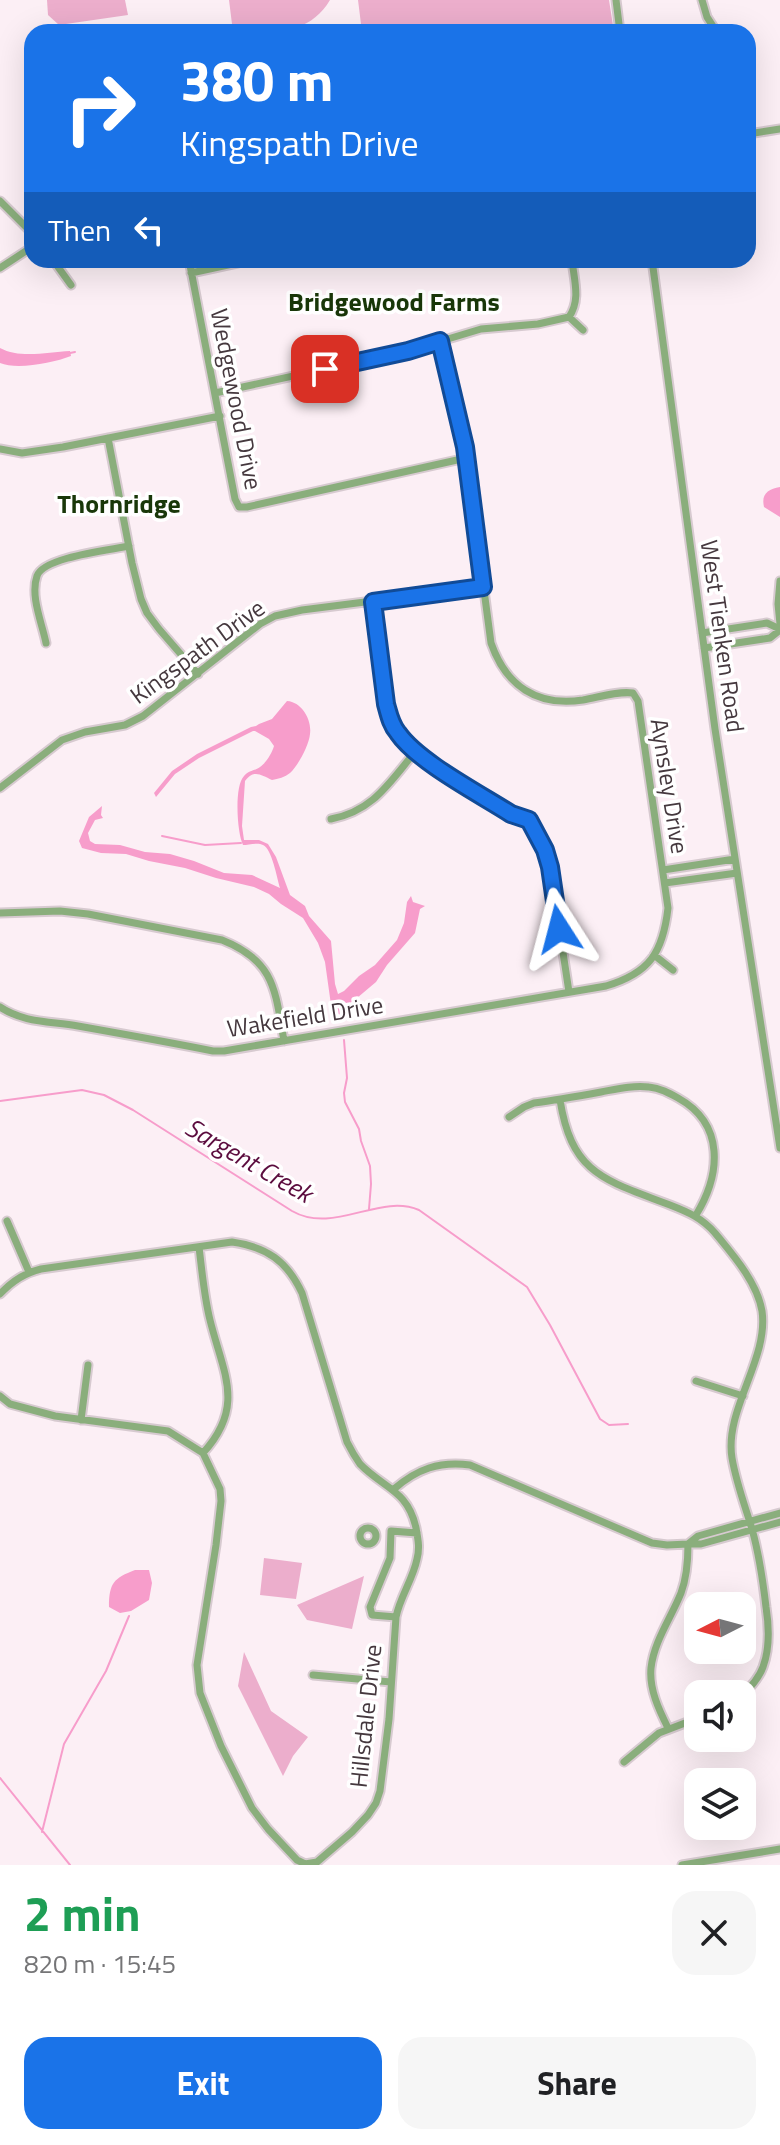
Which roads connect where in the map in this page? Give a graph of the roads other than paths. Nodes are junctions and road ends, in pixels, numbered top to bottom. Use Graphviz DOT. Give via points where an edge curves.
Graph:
graph roads {
  1 [pos="616,0"];
  2 [pos="702,0"];
  3 [pos="619,24"];
  4 [pos="712,24"];
  5 [pos="780,129"];
  6 [pos="756,133"];
  7 [pos="0,201"];
  8 [pos="24,225"];
  9 [pos="24,252"];
  10 [pos="0,268"];
  11 [pos="59,268"];
  12 [pos="190,268"];
  13 [pos="214,268"];
  14 [pos="573,268"];
  15 [pos="653,268"];
  16 [pos="191,273"];
  17 [pos="71,285"];
  18 [pos="569,317"];
  19 [pos="583,330"];
  20 [pos="440,341"];
  21 [pos="215,393"];
  22 [pos="220,416"];
  23 [pos="108,438"];
  24 [pos="0,449"];
  25 [pos="466,458"];
  26 [pos="129,546"];
  27 [pos="780,581"];
  28 [pos="483,587"];
  29 [pos="373,602"];
  30 [pos="780,628"];
  31 [pos="702,633"];
  32 [pos="46,643"];
  33 [pos="704,648"];
  34 [pos="198,674"];
  35 [pos="415,752"];
  36 [pos="0,788"];
  37 [pos="331,819"];
  38 [pos="735,859"];
  39 [pos="663,870"];
  40 [pos="737,873"];
  41 [pos="665,883"];
  42 [pos="0,913"];
  43 [pos="654,955"];
  44 [pos="673,970"];
  45 [pos="569,992"];
  46 [pos="1,1009"];
  47 [pos="284,1041"];
  48 [pos="560,1100"];
  49 [pos="509,1117"];
  50 [pos="780,1144"];
  51 [pos="696,1215"];
  52 [pos="7,1221"];
  53 [pos="199,1247"];
  54 [pos="29,1272"];
  55 [pos="0,1294"];
  56 [pos="88,1365"];
  57 [pos="696,1381"];
  58 [pos="0,1396"];
  59 [pos="743,1396"];
  60 [pos="81,1420"];
  61 [pos="203,1453"];
  62 [pos="394,1489"];
  63 [pos="780,1513"];
  64 [pos="780,1522"];
  65 [pos="751,1526"];
  66 [pos="375,1531"];
  67 [pos="391,1531"];
  68 [pos="417,1533"];
  69 [pos="688,1544"];
  70 [pos="396,1617"];
  71 [pos="313,1675"];
  72 [pos="756,1680"];
  73 [pos="391,1682"];
  74 [pos="684,1723"];
  75 [pos="668,1728"];
  76 [pos="624,1762"];
  77 [pos="780,1849"];
  78 [pos="682,1865"];
  1 -- 3 [label="street"];
  2 -- 4 [label="street"];
  5 -- 6 [label="street"];
  7 -- 8 [label="street"];
  9 -- 10 [label="street"];
  11 -- 17 [label="street"];
  12 -- 16 [label="street, Wedgewood Drive"];
  13 -- 16 [label="street"];
  14 -- 18 [label="street" via="576,297"];
  15 -- 31 [label="street, West Tienken Road"];
  16 -- 21 [label="street, Wedgewood Drive"];
  18 -- 19 [label="street"];
  18 -- 20 [label="street" via="481,329"];
  20 -- 21 [label="street"];
  20 -- 25 [label="street, Aynsley Drive"];
  21 -- 22 [label="street, Wedgewood Drive"];
  22 -- 23 [label="street"];
  22 -- 25 [label="street, Wedgewood Drive" via="239,507"];
  23 -- 24 [label="street" via="22,453"];
  23 -- 26 [label="street"];
  25 -- 28 [label="street, Aynsley Drive"];
  26 -- 32 [label="street" via="41,569 35,591"];
  26 -- 34 [label="street" via="147,613"];
  27 -- 30 [label="street"];
  28 -- 29 [label="street, Kingspath Drive"];
  28 -- 39 [label="street, Aynsley Drive" via="497,660 520,688 560,701 633,693"];
  29 -- 34 [label="street, Kingspath Drive" via="275,616"];
  29 -- 35 [label="street" via="390,720"];
  30 -- 31 [label="street" via="767,623"];
  30 -- 33 [label="street" via="770,638"];
  31 -- 33 [label="street, West Tienken Road"];
  33 -- 38 [label="street, West Tienken Road"];
  34 -- 36 [label="street, Kingspath Drive" via="133,722 62,740"];
  35 -- 37 [label="street" via="364,808"];
  35 -- 45 [label="street" via="511,814 529,820 550,867"];
  38 -- 39 [label="street"];
  38 -- 40 [label="street, West Tienken Road"];
  39 -- 41 [label="street, Aynsley Drive"];
  40 -- 41 [label="street"];
  40 -- 50 [label="street, West Tienken Road"];
  41 -- 43 [label="street, Aynsley Drive" via="666,932"];
  42 -- 47 [label="street" via="88,914 240,947 273,984"];
  43 -- 44 [label="street"];
  43 -- 45 [label="street, Wakefield Drive" via="621,982"];
  45 -- 47 [label="street, Wakefield Drive"];
  46 -- 47 [label="street, Wakefield Drive" via="42,1023 213,1051"];
  48 -- 49 [label="street" via="534,1103"];
  48 -- 51 [label="street" via="569,1137 592,1170"];
  48 -- 51 [label="street" via="650,1087 686,1102 705,1124 713,1148 710,1189"];
  51 -- 59 [label="street" via="753,1285 761,1306 762,1329"];
  52 -- 54 [label="street"];
  53 -- 54 [label="street, Hillsdale Drive"];
  53 -- 61 [label="street" via="209,1317 228,1384 226,1417"];
  53 -- 62 [label="street, Hillsdale Drive" via="246,1244 269,1253 289,1270 302,1293 347,1442 360,1464"];
  54 -- 55 [label="street, Hillsdale Drive"];
  56 -- 60 [label="street"];
  57 -- 59 [label="street"];
  58 -- 60 [label="street" via="31,1411"];
  59 -- 65 [label="street" via="731,1447"];
  60 -- 61 [label="street" via="168,1431"];
  61 -- 73 [label="street, Hillsdale Drive" via="221,1501 197,1665 200,1693 252,1808 305,1864 326,1855 376,1803"];
  62 -- 68 [label="street, Hillsdale Drive" via="409,1507"];
  62 -- 69 [label="street" via="424,1469 470,1465 652,1543"];
  63 -- 65 [label="street"];
  64 -- 65 [label="street"];
  65 -- 69 [label="street" via="698,1536"];
  65 -- 72 [label="street" via="768,1627 767,1649"];
  66 -- 67 [label="street"];
  67 -- 68 [label="street"];
  67 -- 70 [label="street" via="390,1558 370,1607 372,1615"];
  68 -- 70 [label="street, Hillsdale Drive" via="418,1556"];
  69 -- 75 [label="street" via="681,1594 658,1641 651,1671"];
  70 -- 73 [label="street, Hillsdale Drive"];
  71 -- 73 [label="street"];
  74 -- 75 [label="street"];
  75 -- 76 [label="street"];
  77 -- 78 [label="street"];
}
